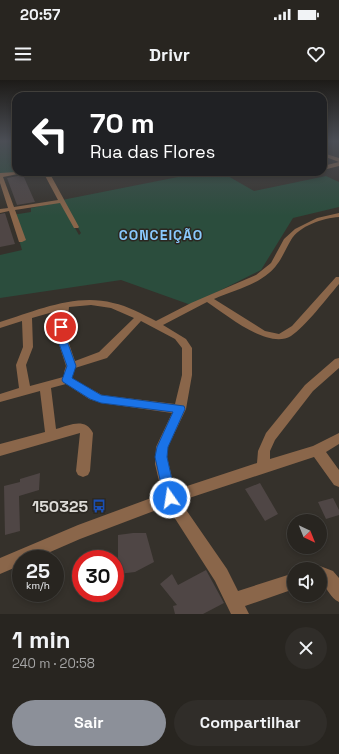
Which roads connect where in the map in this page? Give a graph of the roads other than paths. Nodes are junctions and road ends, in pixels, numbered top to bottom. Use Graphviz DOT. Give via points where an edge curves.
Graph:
graph roads {
  1 [pos="12,174"];
  2 [pos="0,175"];
  3 [pos="48,176"];
  4 [pos="61,201"];
  5 [pos="11,209"];
  6 [pos="0,211"];
  7 [pos="339,216"];
  8 [pos="76,227"];
  9 [pos="22,240"];
  10 [pos="339,270"];
  11 [pos="339,279"];
  12 [pos="211,298"];
  13 [pos="65,305"];
  14 [pos="27,317"];
  15 [pos="140,318"];
  16 [pos="0,325"];
  17 [pos="156,325"];
  18 [pos="339,362"];
  19 [pos="71,366"];
  20 [pos="67,380"];
  21 [pos="45,385"];
  22 [pos="24,390"];
  23 [pos="0,398"];
  24 [pos="180,409"];
  25 [pos="51,435"];
  26 [pos="339,438"];
  27 [pos="0,450"];
  28 [pos="318,450"];
  29 [pos="264,468"];
  30 [pos="83,470"];
  31 [pos="339,481"];
  32 [pos="170,498"];
  33 [pos="0,566"];
  34 [pos="327,576"];
  35 [pos="287,584"];
  36 [pos="339,594"];
  37 [pos="237,608"];
  1 -- 2 [label="street"];
  2 -- 5 [label="street"];
  3 -- 4 [label="street"];
  4 -- 5 [label="street"];
  4 -- 8 [label="street"];
  5 -- 6 [label="street"];
  5 -- 9 [label="street"];
  7 -- 12 [label="street" via="326,216 299,230 288,239 286,247 268,271"];
  10 -- 12 [label="street" via="285,330 279,332 268,330"];
  11 -- 12 [label="street" via="295,328 287,335 279,337 271,337 262,332"];
  12 -- 17 [label="street" via="169,316"];
  13 -- 14 [label="street"];
  13 -- 15 [label="street" via="87,302 112,305"];
  13 -- 19 [label="street" via="61,335"];
  14 -- 16 [label="street"];
  14 -- 22 [label="street" via="28,346 21,365"];
  15 -- 17 [label="street"];
  15 -- 19 [label="street" via="103,355"];
  17 -- 24 [label="street" via="178,337 187,348 187,375"];
  18 -- 29 [label="street" via="309,388 270,437 264,450"];
  19 -- 20 [label="street"];
  20 -- 21 [label="street"];
  20 -- 24 [label="street" via="101,399"];
  21 -- 22 [label="street"];
  21 -- 25 [label="street"];
  22 -- 23 [label="street"];
  24 -- 32 [label="street" via="162,447 161,457"];
  25 -- 27 [label="street"];
  25 -- 30 [label="street" via="84,429 87,433"];
  26 -- 28 [label="street"];
  28 -- 29 [label="street"];
  28 -- 31 [label="street"];
  29 -- 32 [label="street"];
  32 -- 33 [label="street" via="78,532"];
  32 -- 37 [label="street" via="222,575"];
  34 -- 36 [label="street"];
  35 -- 37 [label="street"];
}
